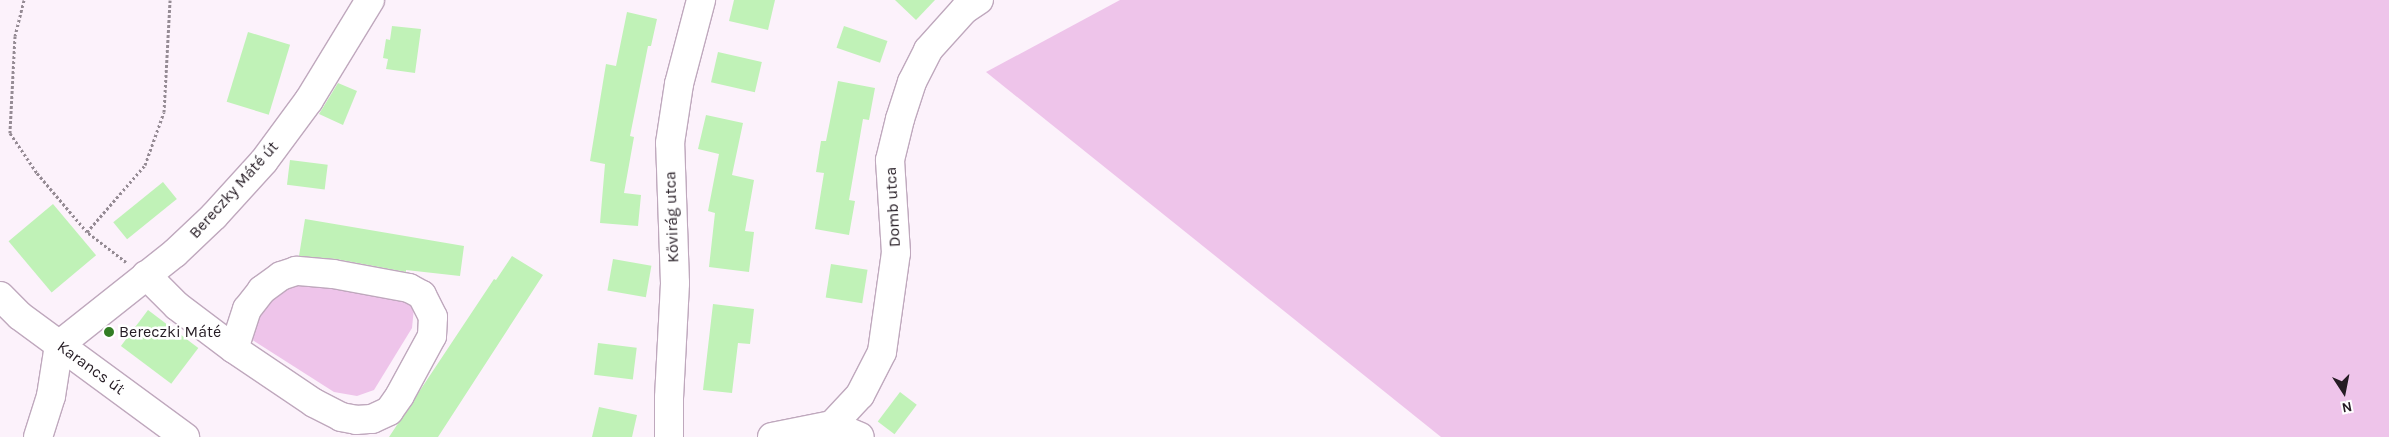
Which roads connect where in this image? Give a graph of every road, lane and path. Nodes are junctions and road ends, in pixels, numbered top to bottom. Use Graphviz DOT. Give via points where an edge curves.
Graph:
graph roads {
  1 [pos="24,0"];
  2 [pos="170,0"];
  3 [pos="370,0"];
  4 [pos="701,0"];
  5 [pos="979,0"];
  6 [pos="86,232"];
  7 [pos="146,275"];
  8 [pos="0,296"];
  9 [pos="59,345"];
  10 [pos="234,348"];
  11 [pos="832,425"];
  12 [pos="38,437"];
  13 [pos="185,437"];
  14 [pos="669,437"];
  15 [pos="772,437"];
  16 [pos="860,437"];
  1 -- 6 [label="path" via="15,36 10,133 37,173"];
  2 -- 6 [label="path" via="164,112 145,165"];
  3 -- 7 [label="street, Bereczky Máté út" via="309,100 264,161 214,216"];
  4 -- 14 [label="street, Kővirág utca" via="680,84 670,143 675,283"];
  5 -- 11 [label="street, Domb utca" via="964,10 928,50 909,92 890,160 896,252 882,352 860,395"];
  6 -- 7 [label="path"];
  7 -- 9 [label="street, Bereczky Máté út"];
  7 -- 10 [label="street" via="177,306"];
  8 -- 9 [label="street, Karancs út" via="20,316"];
  9 -- 12 [label="street" via="51,396"];
  9 -- 13 [label="street, Karancs út"];
  10 -- 10 [label="street" via="314,403 342,417 372,419 389,411 400,395 432,336 433,317 422,295 409,288 333,274 296,271 281,276 262,290 247,309"];
  11 -- 15 [label="street"];
  11 -- 16 [label="street"];
}
